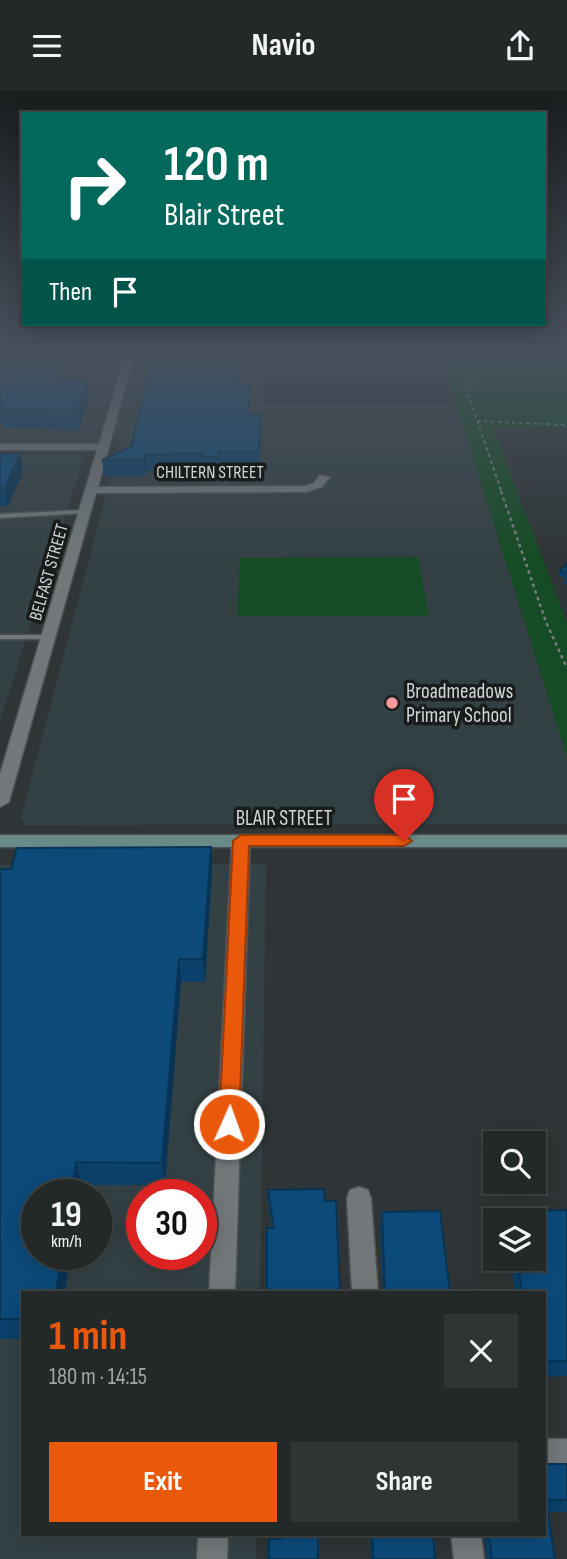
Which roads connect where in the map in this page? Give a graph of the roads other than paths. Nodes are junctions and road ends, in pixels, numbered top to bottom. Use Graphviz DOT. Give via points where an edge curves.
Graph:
graph roads {
  1 [pos="111,421"];
  2 [pos="0,447"];
  3 [pos="103,447"];
  4 [pos="324,477"];
  5 [pos="90,490"];
  6 [pos="85,512"];
  7 [pos="0,516"];
  8 [pos="0,637"];
  9 [pos="48,637"];
  10 [pos="0,802"];
  11 [pos="0,841"];
  12 [pos="241,841"];
  13 [pos="567,841"];
  14 [pos="359,1198"];
  15 [pos="222,1291"];
  16 [pos="365,1291"];
  17 [pos="546,1453"];
  18 [pos="567,1453"];
  19 [pos="213,1536"];
  20 [pos="466,1536"];
  21 [pos="212,1559"];
  22 [pos="469,1559"];
  1 -- 3 [label="street, BELFAST STREET"];
  2 -- 3 [label="street"];
  3 -- 5 [label="street, BELFAST STREET"];
  4 -- 5 [label="street, CHILTERN STREET" via="306,489"];
  5 -- 6 [label="street, BELFAST STREET"];
  6 -- 7 [label="lane"];
  6 -- 9 [label="street, BELFAST STREET"];
  8 -- 9 [label="lane"];
  9 -- 10 [label="street, BELFAST STREET"];
  11 -- 12 [label="street, BLAIR STREET"];
  12 -- 13 [label="street, BLAIR STREET"];
  12 -- 15 [label="street"];
  14 -- 16 [label="street"];
  17 -- 18 [label="street"];
  19 -- 21 [label="street"];
  20 -- 22 [label="street"];
}
